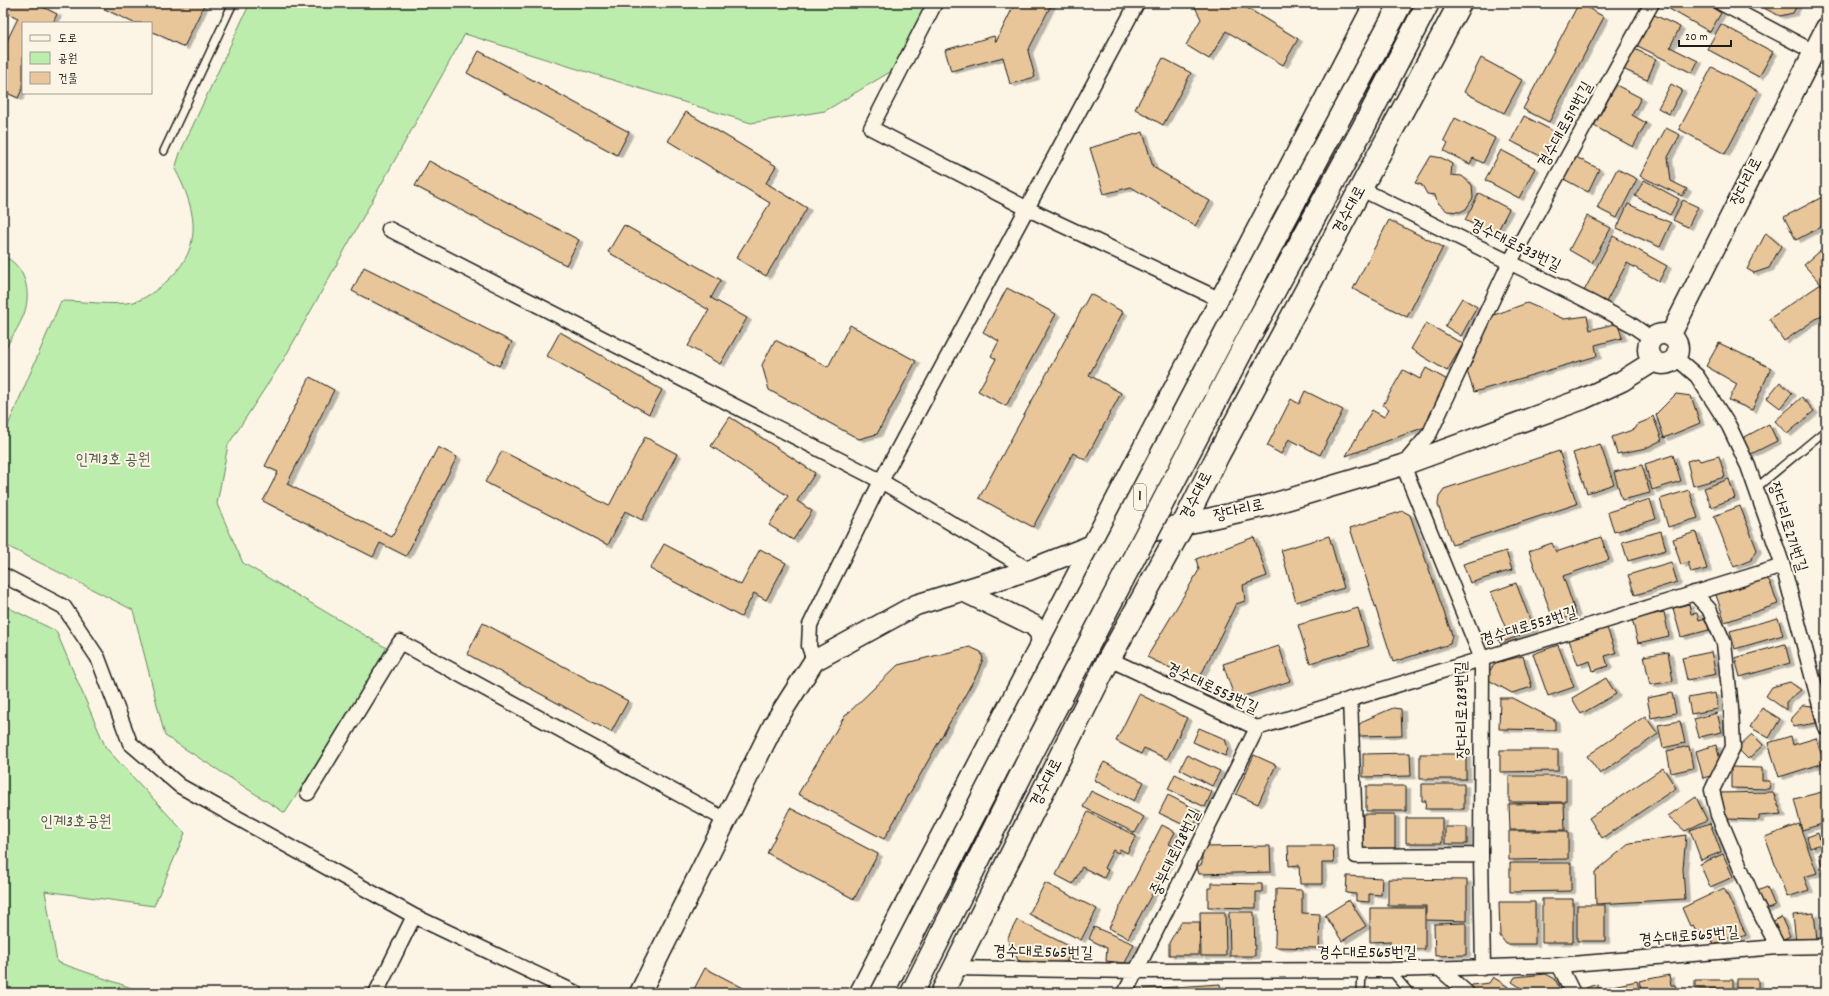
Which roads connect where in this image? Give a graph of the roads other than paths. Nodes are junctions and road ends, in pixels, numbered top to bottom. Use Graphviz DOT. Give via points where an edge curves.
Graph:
graph roads {
  1 [pos="233,3"];
  2 [pos="934,3"];
  3 [pos="1137,3"];
  4 [pos="1401,3"];
  5 [pos="1428,3"];
  6 [pos="1460,3"];
  7 [pos="1652,3"];
  8 [pos="1721,3"];
  9 [pos="1372,4"];
  10 [pos="1826,28"];
  11 [pos="1814,52"];
  12 [pos="164,151"];
  13 [pos="1361,189"];
  14 [pos="1028,209"];
  15 [pos="389,229"];
  16 [pos="1510,262"];
  17 [pos="1222,300"];
  18 [pos="1661,337"];
  19 [pos="1675,357"];
  20 [pos="1654,361"];
  21 [pos="1826,430"];
  22 [pos="1403,465"];
  23 [pos="881,481"];
  24 [pos="1756,488"];
  25 [pos="1184,523"];
  26 [pos="1095,544"];
  27 [pos="1783,566"];
  28 [pos="1029,570"];
  29 [pos="3,575"];
  30 [pos="963,591"];
  31 [pos="1694,593"];
  32 [pos="1042,644"];
  33 [pos="1109,659"];
  34 [pos="1482,659"];
  35 [pos="814,661"];
  36 [pos="1350,699"];
  37 [pos="1257,728"];
  38 [pos="1826,728"];
  39 [pos="308,793"];
  40 [pos="726,820"];
  41 [pos="1480,855"];
  42 [pos="414,916"];
  43 [pos="1826,946"];
  44 [pos="1778,947"];
  45 [pos="1559,965"];
  46 [pos="954,968"];
  47 [pos="1483,968"];
  48 [pos="1440,969"];
  49 [pos="1362,970"];
  50 [pos="1390,970"];
  51 [pos="1137,972"];
  52 [pos="1127,992"];
  53 [pos="376,993"];
  54 [pos="576,993"];
  55 [pos="640,993"];
  56 [pos="862,993"];
  57 [pos="882,993"];
  58 [pos="912,993"];
  59 [pos="942,993"];
  60 [pos="1361,993"];
  61 [pos="1410,993"];
  62 [pos="1468,993"];
  63 [pos="1573,993"];
  1 -- 12 [label="lane"];
  2 -- 14 [label="street" via="871,128"];
  3 -- 14 [label="street"];
  4 -- 57 [label="main road, 1, bridge" via="1283,223"];
  5 -- 58 [label="main road, 1, bridge" via="1363,128 1248,337 1031,755"];
  6 -- 13 [label="main road, 경수대로"];
  7 -- 16 [label="street, 경수대로519번길"];
  8 -- 11 [label="street"];
  9 -- 17 [label="main road"];
  10 -- 11 [label="street, 장다리로"];
  11 -- 18 [label="street, 장다리로"];
  13 -- 16 [label="street, 경수대로533번길"];
  13 -- 25 [label="main road, 경수대로"];
  14 -- 17 [label="street"];
  14 -- 23 [label="street"];
  15 -- 23 [label="street"];
  16 -- 18 [label="street, 경수대로533번길"];
  16 -- 22 [label="street" via="1430,433"];
  17 -- 26 [label="main road"];
  18 -- 19 [label="street" via="1676,343"];
  18 -- 20 [label="street" via="1649,343 1648,353"];
  19 -- 20 [label="street" via="1663,363"];
  19 -- 24 [label="street, 장다리로271번길" via="1697,376 1729,426"];
  20 -- 22 [label="street, 장다리로" via="1622,381 1583,398"];
  21 -- 24 [label="lane"];
  22 -- 25 [label="street, 장다리로" via="1266,506"];
  22 -- 34 [label="street, 장다리로283번길"];
  23 -- 28 [label="street"];
  23 -- 35 [label="street" via="810,625 809,646"];
  24 -- 27 [label="street, 장다리로271번길"];
  25 -- 26 [label="street, 장다리로"];
  25 -- 33 [label="main road, 경수대로"];
  26 -- 28 [label="street, 장다리로"];
  26 -- 32 [label="main road"];
  27 -- 31 [label="street, 경수대로553번길"];
  27 -- 38 [label="street, 장다리로271번길"];
  28 -- 30 [label="street, 장다리로"];
  29 -- 42 [label="street" via="64,607 98,658 130,744 180,786"];
  30 -- 32 [label="street" via="1033,625 1040,632"];
  30 -- 35 [label="street, 장다리로" via="916,605"];
  31 -- 34 [label="street, 경수대로553번길"];
  31 -- 44 [label="street" via="1710,609 1724,643 1731,708 1733,747 1712,790 1718,815 1756,905"];
  32 -- 56 [label="main road"];
  33 -- 37 [label="street, 경수대로553번길"];
  33 -- 46 [label="main road, 경수대로"];
  34 -- 36 [label="street, 경수대로553번길"];
  34 -- 41 [label="street, 장다리로283번길"];
  35 -- 40 [label="street" via="774,724"];
  36 -- 37 [label="street, 경수대로553번길"];
  36 -- 41 [label="street" via="1356,856"];
  37 -- 51 [label="street, 중부대로128번길"];
  39 -- 40 [label="street" via="400,642"];
  40 -- 55 [label="street"];
  41 -- 47 [label="street, 장다리로283번길"];
  42 -- 53 [label="street"];
  42 -- 54 [label="street"];
  43 -- 44 [label="street, 경수대로565번길"];
  44 -- 45 [label="street, 경수대로565번길"];
  45 -- 47 [label="street, 경수대로565번길"];
  45 -- 63 [label="street"];
  46 -- 51 [label="street, 경수대로565번길"];
  46 -- 59 [label="main road, 경수대로"];
  47 -- 48 [label="street, 경수대로565번길"];
  48 -- 50 [label="street, 경수대로565번길"];
  48 -- 62 [label="street"];
  49 -- 50 [label="street, 경수대로565번길"];
  49 -- 51 [label="street, 경수대로565번길"];
  49 -- 60 [label="lane"];
  50 -- 61 [label="lane"];
  51 -- 52 [label="street, 중부대로128번길"];
}
